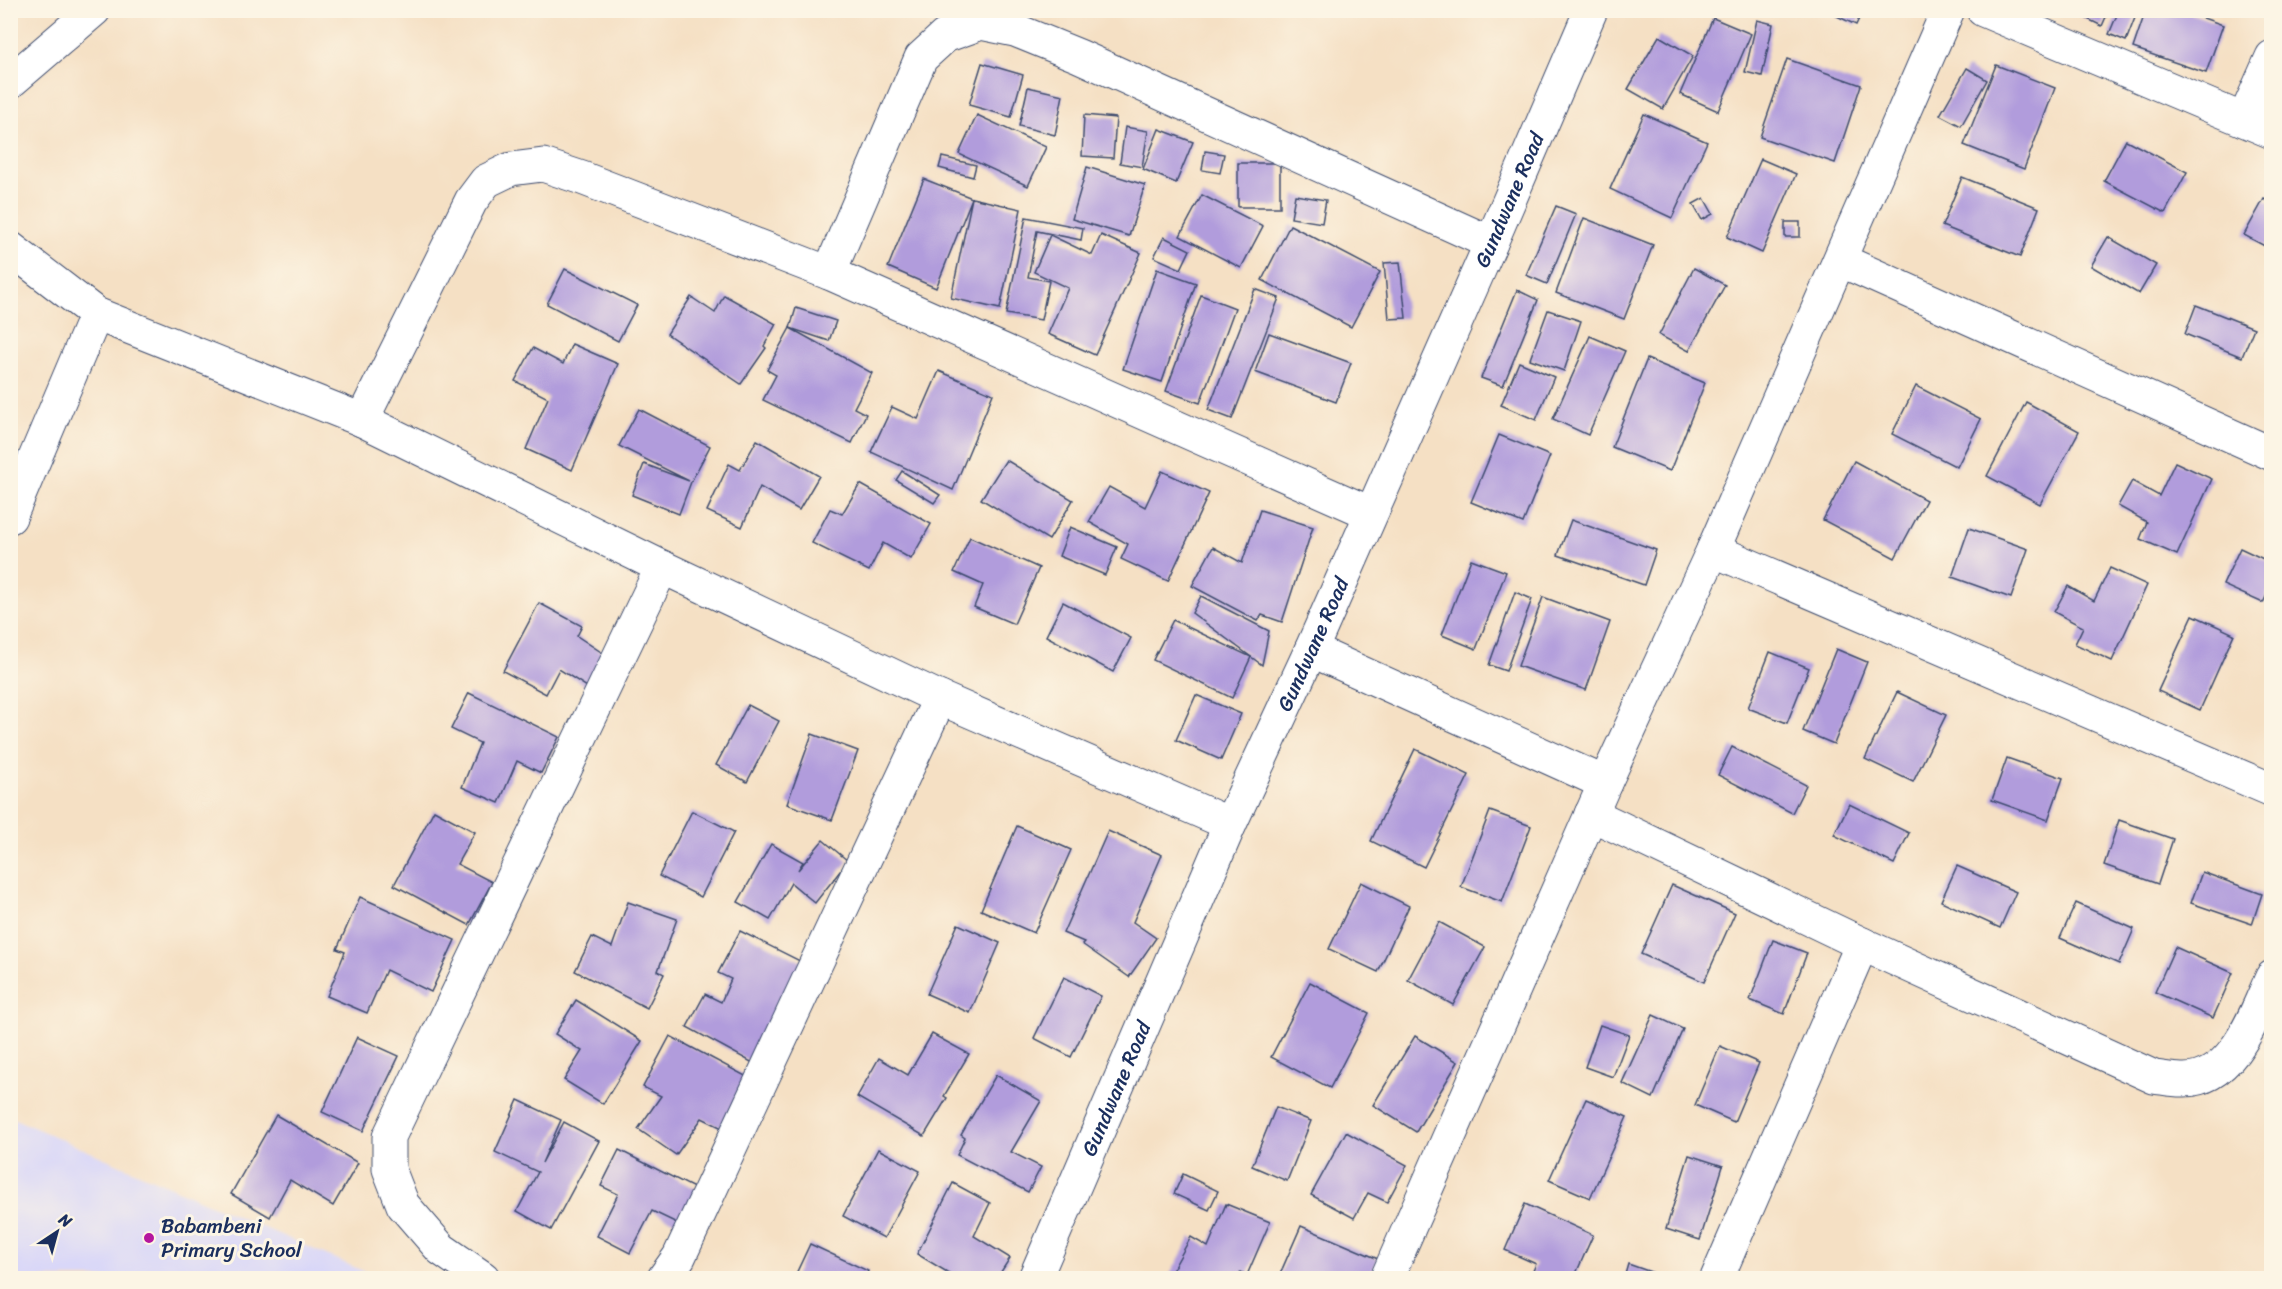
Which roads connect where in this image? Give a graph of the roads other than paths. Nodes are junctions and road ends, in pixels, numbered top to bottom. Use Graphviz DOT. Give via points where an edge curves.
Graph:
graph roads {
  1 [pos="94,10"];
  2 [pos="1592,10"];
  3 [pos="1948,10"];
  4 [pos="1983,10"];
  5 [pos="2271,57"];
  6 [pos="10,82"];
  7 [pos="2258,126"];
  8 [pos="1491,243"];
  9 [pos="10,248"];
  10 [pos="1840,260"];
  11 [pos="829,273"];
  12 [pos="96,314"];
  13 [pos="362,420"];
  14 [pos="2271,454"];
  15 [pos="1370,513"];
  16 [pos="10,517"];
  17 [pos="1713,550"];
  18 [pos="662,567"];
  19 [pos="1311,650"];
  20 [pos="940,698"];
  21 [pos="1605,783"];
  22 [pos="2271,790"];
  23 [pos="1592,814"];
  24 [pos="1230,824"];
  25 [pos="1862,944"];
  26 [pos="2271,977"];
  27 [pos="483,1278"];
  28 [pos="664,1278"];
  29 [pos="1035,1278"];
  30 [pos="1387,1278"];
  31 [pos="1717,1278"];
  1 -- 6 [label="street"];
  2 -- 8 [label="street, Gundwane Road"];
  3 -- 10 [label="street"];
  4 -- 7 [label="street"];
  5 -- 7 [label="street"];
  8 -- 11 [label="street" via="1079,56 1015,30 981,23 945,36 921,58"];
  8 -- 15 [label="street, Gundwane Road"];
  9 -- 12 [label="street"];
  10 -- 14 [label="street"];
  10 -- 17 [label="street"];
  11 -- 13 [label="street" via="543,165 511,169 486,181 471,201"];
  11 -- 15 [label="street"];
  12 -- 13 [label="street"];
  12 -- 16 [label="street"];
  13 -- 18 [label="street"];
  15 -- 19 [label="street, Gundwane Road"];
  17 -- 21 [label="street"];
  17 -- 22 [label="street"];
  18 -- 20 [label="street"];
  18 -- 27 [label="street" via="389,1137 389,1169 403,1205 441,1249"];
  19 -- 21 [label="street"];
  19 -- 24 [label="street, Gundwane Road"];
  20 -- 24 [label="street"];
  20 -- 28 [label="street" via="679,1257"];
  21 -- 23 [label="street"];
  23 -- 25 [label="street"];
  23 -- 30 [label="street"];
  24 -- 29 [label="street, Gundwane Road"];
  25 -- 26 [label="street" via="2154,1077 2184,1081 2201,1076 2228,1059 2247,1034"];
  25 -- 31 [label="street"];
}
